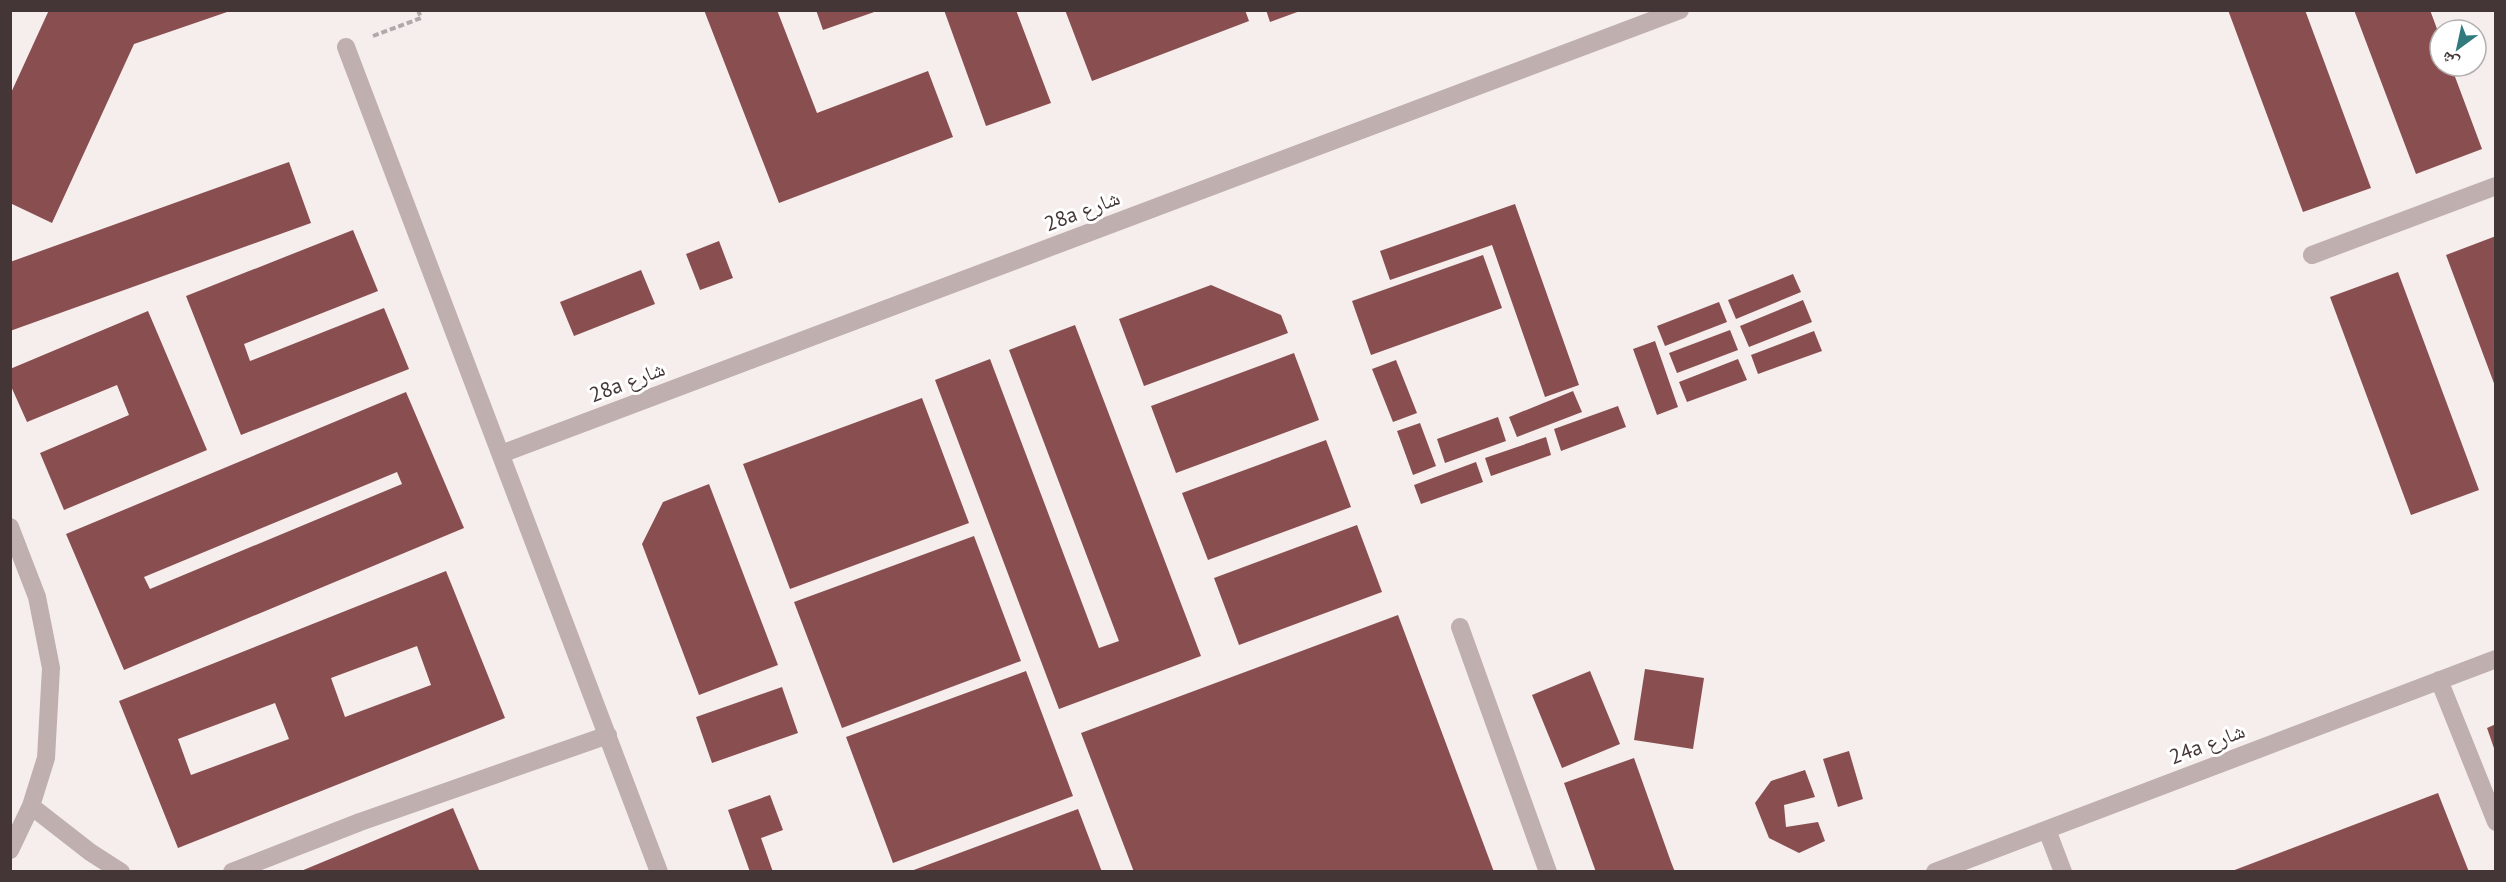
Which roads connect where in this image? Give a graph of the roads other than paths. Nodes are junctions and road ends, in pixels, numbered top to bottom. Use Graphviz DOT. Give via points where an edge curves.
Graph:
graph roads {
  1 [pos="1680,10"];
  2 [pos="346,46"];
  3 [pos="2496,186"];
  4 [pos="2312,255"];
  5 [pos="501,454"];
  6 [pos="10,527"];
  7 [pos="1460,627"];
  8 [pos="2496,658"];
  9 [pos="2439,680"];
  10 [pos="608,735"];
  11 [pos="32,806"];
  12 [pos="2496,822"];
  13 [pos="2047,830"];
  14 [pos="10,850"];
  15 [pos="121,872"];
  16 [pos="232,872"];
  17 [pos="659,872"];
  18 [pos="1548,872"];
  19 [pos="1935,872"];
  20 [pos="2063,872"];
  1 -- 5 [label="street, 28a شارع"];
  2 -- 5 [label="street"];
  3 -- 4 [label="street"];
  5 -- 10 [label="street"];
  6 -- 11 [label="street" via="37,597 51,668 46,758"];
  7 -- 18 [label="street"];
  8 -- 9 [label="street, 24a شارع"];
  9 -- 12 [label="street"];
  9 -- 13 [label="street, 24a شارع"];
  10 -- 16 [label="street" via="360,822"];
  10 -- 17 [label="street"];
  11 -- 14 [label="street"];
  11 -- 15 [label="street"];
  13 -- 19 [label="street, 24a شارع"];
  13 -- 20 [label="street"];
}
